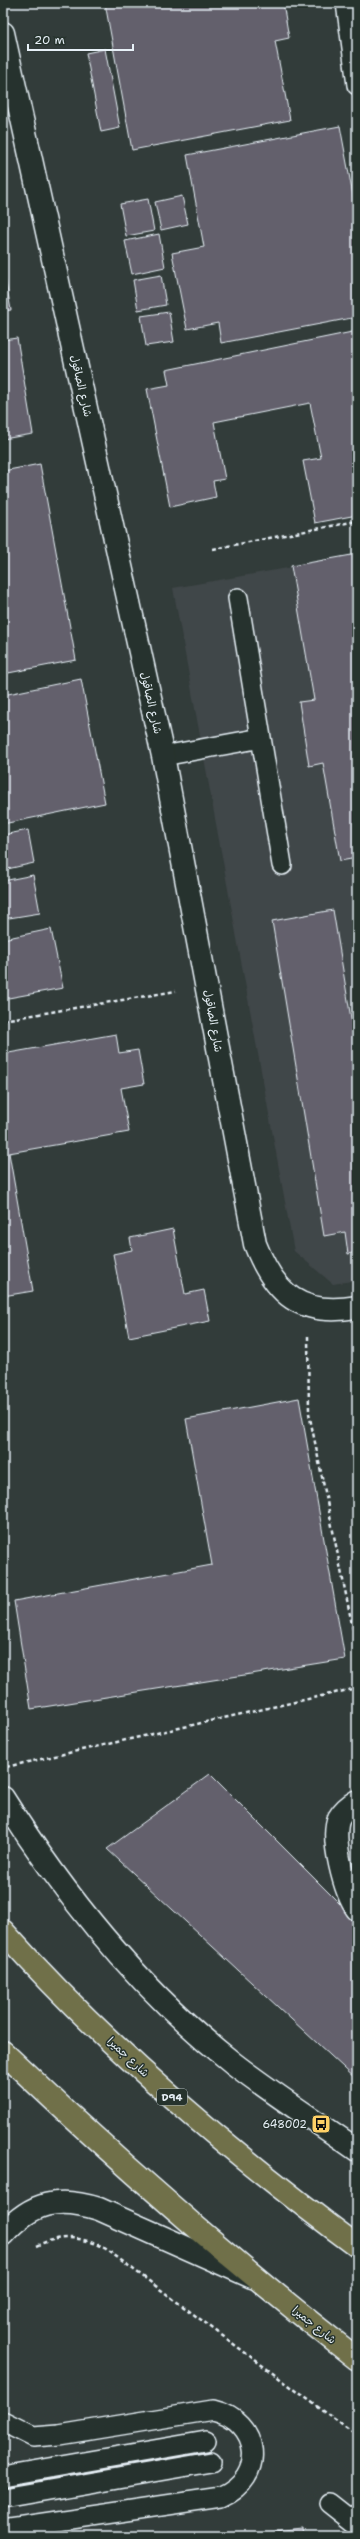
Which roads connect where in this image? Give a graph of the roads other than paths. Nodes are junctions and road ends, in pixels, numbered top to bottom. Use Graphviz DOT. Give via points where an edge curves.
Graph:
graph roads {
  1 [pos="346,3"];
  2 [pos="3,33"];
  3 [pos="357,86"];
  4 [pos="238,598"];
  5 [pos="261,738"];
  6 [pos="163,756"];
  7 [pos="282,865"];
  8 [pos="357,1307"];
  9 [pos="3,1798"];
  10 [pos="357,1801"];
  11 [pos="357,1909"];
  12 [pos="3,1931"];
  13 [pos="3,2052"];
  14 [pos="357,2150"];
  15 [pos="3,2234"];
  16 [pos="357,2246"];
  17 [pos="259,2281"];
  18 [pos="357,2359"];
  19 [pos="3,2422"];
  20 [pos="206,2441"];
  21 [pos="211,2462"];
  22 [pos="3,2476"];
  23 [pos="3,2498"];
  24 [pos="329,2503"];
  25 [pos="357,2525"];
  26 [pos="3,2529"];
  1 -- 3 [label="lane"];
  2 -- 6 [label="street, شارع الصاقول"];
  4 -- 5 [label="lane"];
  5 -- 6 [label="lane"];
  5 -- 7 [label="lane"];
  6 -- 8 [label="street, شارع الصاقول" via="255,1244 272,1279 284,1293 308,1306 335,1310"];
  9 -- 14 [label="street" via="82,1912 110,1946 169,2007 234,2064"];
  10 -- 11 [label="street" via="339,1818 336,1830 347,1889"];
  12 -- 16 [label="main road, شارع جميرا / D94" via="47,1981 137,2066 231,2147"];
  13 -- 17 [label="main road, شارع جميرا" via="73,2119"];
  15 -- 17 [label="street" via="32,2209 61,2201 80,2203 99,2209"];
  17 -- 18 [label="main road, شارع جميرا"];
  19 -- 26 [label="lane" via="33,2436 59,2435 213,2410 224,2412 242,2425 248,2434 252,2455 251,2466 240,2485 221,2497"];
  20 -- 22 [label="lane"];
  21 -- 23 [label="lane"];
  24 -- 25 [label="lane"];
}
